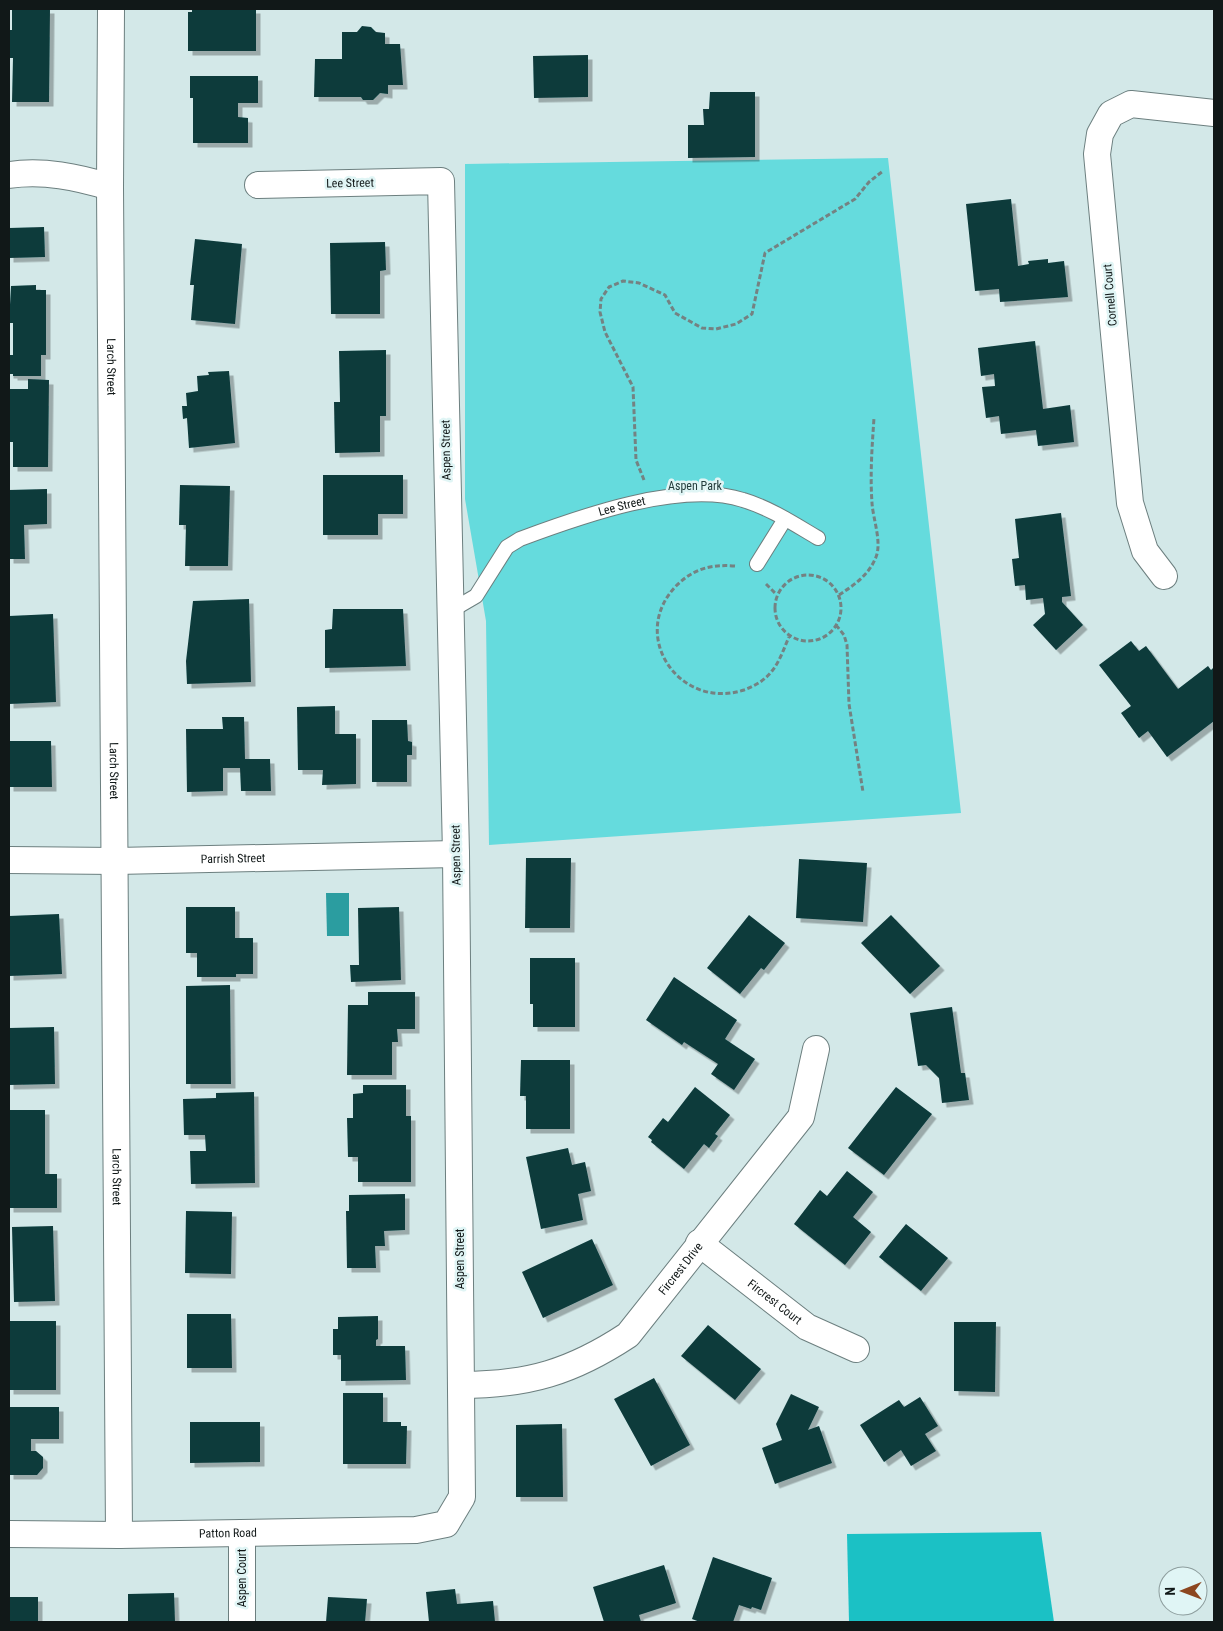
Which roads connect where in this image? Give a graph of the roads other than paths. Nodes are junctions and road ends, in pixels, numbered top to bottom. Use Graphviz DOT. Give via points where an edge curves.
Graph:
graph roads {
  1 [pos="111,9"];
  2 [pos="1214,113"];
  3 [pos="9,175"];
  4 [pos="441,181"];
  5 [pos="258,185"];
  6 [pos="110,187"];
  7 [pos="785,519"];
  8 [pos="818,538"];
  9 [pos="757,564"];
  10 [pos="1164,576"];
  11 [pos="452,610"];
  12 [pos="456,854"];
  13 [pos="9,860"];
  14 [pos="116,861"];
  15 [pos="816,1049"];
  16 [pos="699,1243"];
  17 [pos="856,1349"];
  18 [pos="461,1386"];
  19 [pos="446,1524"];
  20 [pos="9,1534"];
  21 [pos="242,1534"];
  22 [pos="119,1535"];
  23 [pos="242,1622"];
  1 -- 6 [label="street, Larch Street"];
  2 -- 10 [label="street, Cornell Court" via="1131,104 1112,114 1100,134 1096,154 1130,502 1145,551"];
  3 -- 6 [label="street" via="73,176"];
  4 -- 5 [label="street, Lee Street"];
  4 -- 11 [label="street, Aspen Street" via="447,518"];
  6 -- 14 [label="street, Larch Street"];
  7 -- 8 [label="lane, Lee Street"];
  7 -- 9 [label="lane"];
  7 -- 11 [label="lane, Lee Street" via="742,499 723,495 653,499 520,539 507,547 476,596"];
  11 -- 12 [label="street, Aspen Street"];
  12 -- 14 [label="street, Parrish Street"];
  12 -- 18 [label="street, Aspen Street"];
  13 -- 14 [label="street, Parrish Street"];
  14 -- 22 [label="street, Larch Street"];
  15 -- 16 [label="street, Fircrest Drive" via="800,1117"];
  16 -- 17 [label="street, Fircrest Court" via="807,1327"];
  16 -- 18 [label="street, Fircrest Drive" via="628,1335 598,1355 532,1379"];
  18 -- 19 [label="street, Aspen Street" via="462,1497"];
  19 -- 21 [label="street, Patton Road" via="416,1530"];
  20 -- 22 [label="street, Patton Road"];
  21 -- 22 [label="street, Patton Road"];
  21 -- 23 [label="street, Aspen Court"];
}
